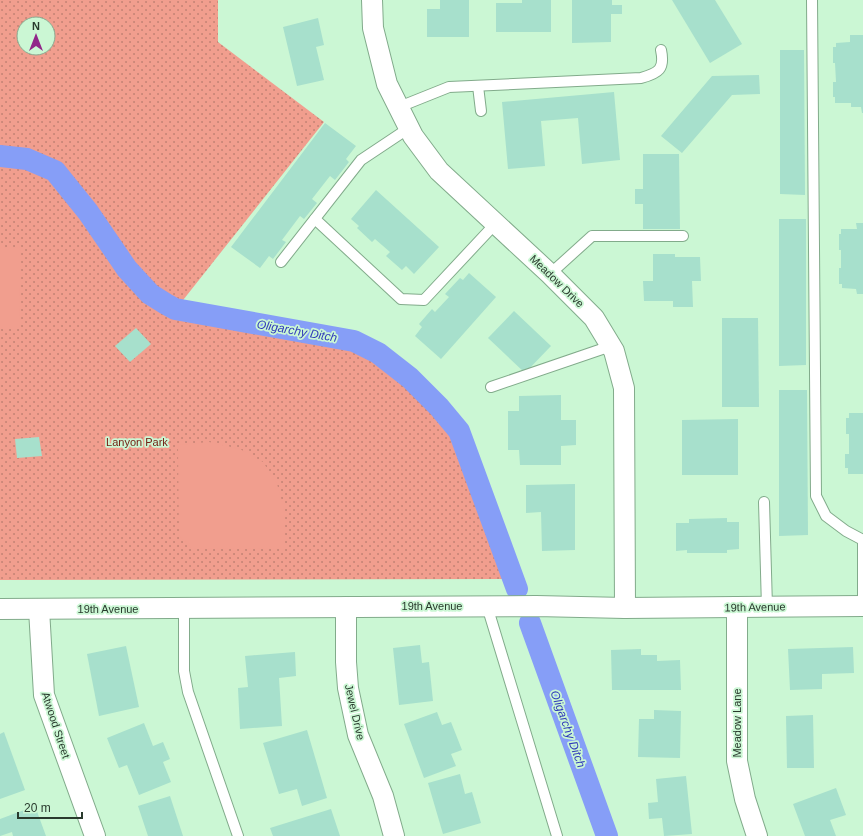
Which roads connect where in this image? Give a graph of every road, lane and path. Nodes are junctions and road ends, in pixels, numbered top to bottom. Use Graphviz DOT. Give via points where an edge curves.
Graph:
graph roads {
  1 [pos="372,0"];
  2 [pos="812,0"];
  3 [pos="662,50"];
  4 [pos="478,86"];
  5 [pos="399,107"];
  6 [pos="481,111"];
  7 [pos="409,128"];
  8 [pos="314,219"];
  9 [pos="496,223"];
  10 [pos="683,236"];
  11 [pos="281,262"];
  12 [pos="550,274"];
  13 [pos="611,346"];
  14 [pos="491,387"];
  15 [pos="764,502"];
  16 [pos="863,540"];
  17 [pos="487,606"];
  18 [pos="863,606"];
  19 [pos="346,607"];
  20 [pos="737,607"];
  21 [pos="767,607"];
  22 [pos="184,608"];
  23 [pos="625,608"];
  24 [pos="39,609"];
  25 [pos="0,610"];
  26 [pos="94,836"];
  27 [pos="238,836"];
  28 [pos="394,836"];
  29 [pos="557,836"];
  30 [pos="757,836"];
  1 -- 5 [label="street, Meadow Drive" via="373,28 388,84"];
  2 -- 16 [label="lane" via="816,496 826,516"];
  3 -- 4 [label="lane" via="661,66 653,75 641,78"];
  4 -- 5 [label="lane" via="449,87"];
  4 -- 6 [label="lane"];
  5 -- 7 [label="street, Meadow Drive"];
  7 -- 8 [label="lane" via="361,160"];
  7 -- 9 [label="street, Meadow Drive" via="439,170"];
  8 -- 9 [label="lane" via="401,300 424,300"];
  8 -- 11 [label="lane"];
  9 -- 12 [label="street, Meadow Drive"];
  10 -- 12 [label="lane" via="592,236"];
  12 -- 13 [label="street, Meadow Drive" via="594,318"];
  13 -- 14 [label="lane"];
  13 -- 23 [label="street, Meadow Drive" via="624,388"];
  15 -- 21 [label="lane"];
  16 -- 18 [label="lane"];
  17 -- 19 [label="street, 19th Avenue"];
  17 -- 23 [label="street, 19th Avenue"];
  17 -- 29 [label="lane"];
  18 -- 21 [label="street, 19th Avenue"];
  19 -- 22 [label="street, 19th Avenue"];
  19 -- 28 [label="street, Jewel Drive" via="346,662 358,735 383,796"];
  20 -- 21 [label="street, 19th Avenue"];
  20 -- 23 [label="street, 19th Avenue"];
  20 -- 30 [label="street, Meadow Lane" via="737,761"];
  22 -- 24 [label="street, 19th Avenue"];
  22 -- 27 [label="lane" via="184,671 188,692"];
  24 -- 25 [label="street, 19th Avenue"];
  24 -- 26 [label="street, Atwood Street" via="44,695"];
}
